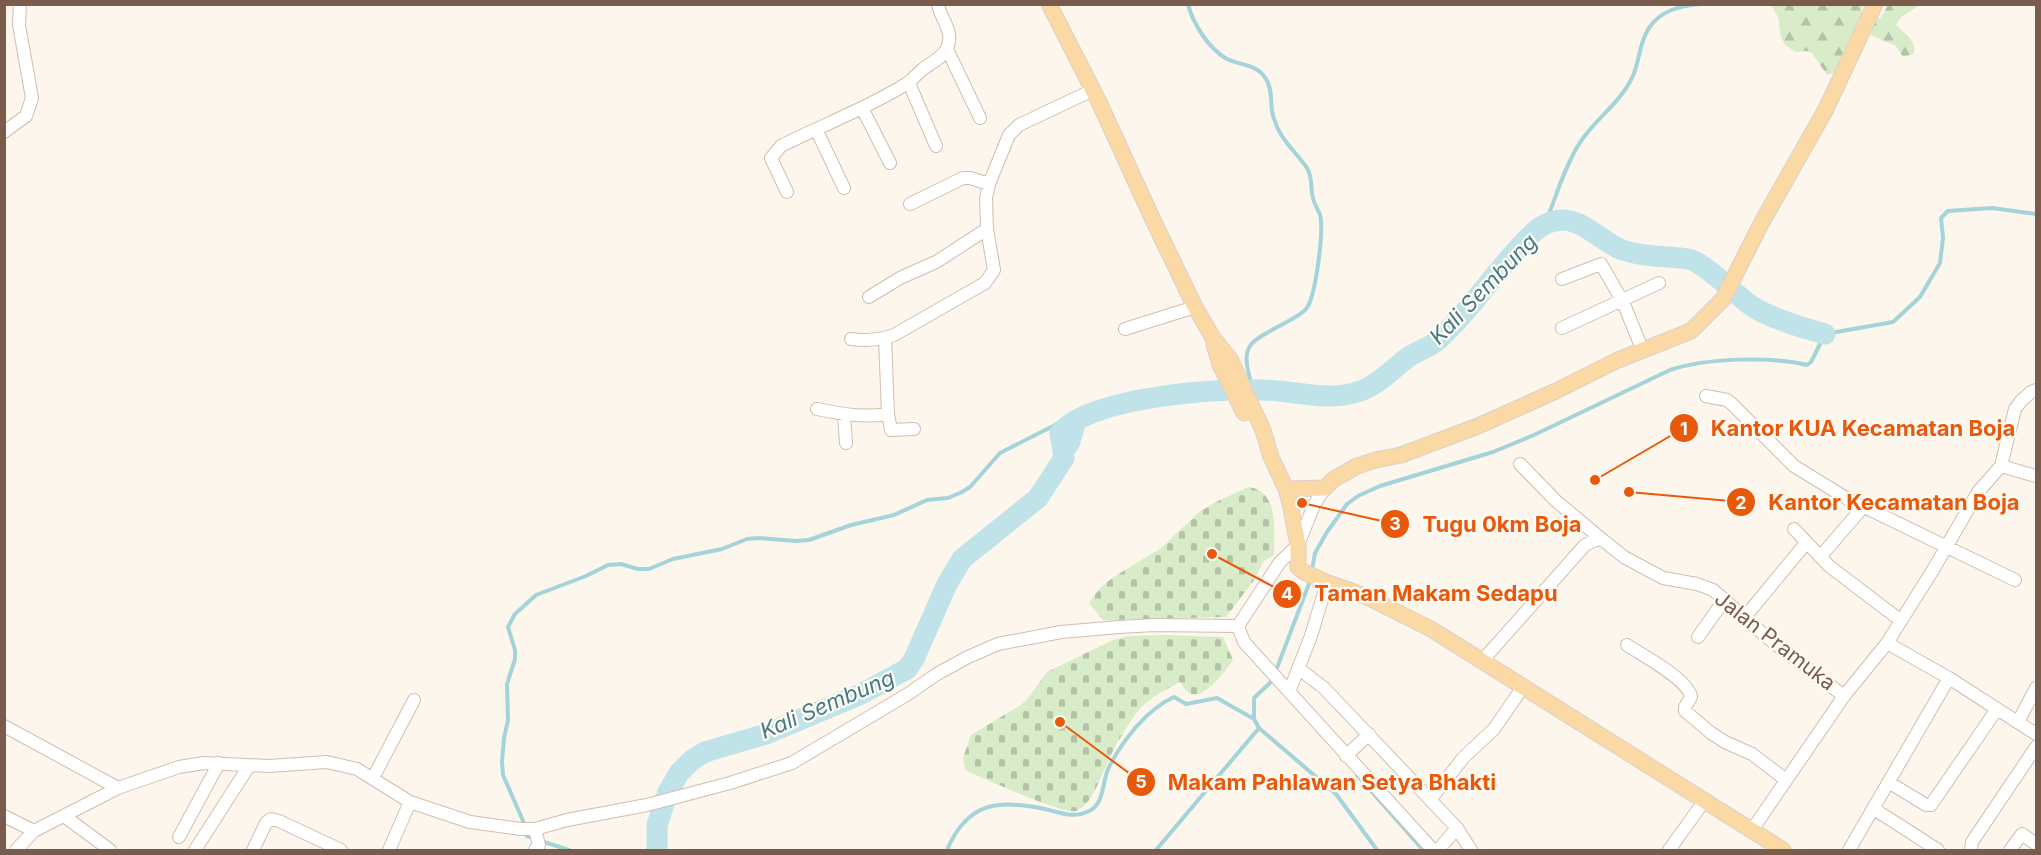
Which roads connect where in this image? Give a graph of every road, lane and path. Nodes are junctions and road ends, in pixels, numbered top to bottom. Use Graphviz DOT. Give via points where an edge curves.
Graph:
graph roads {
  1 [pos="20,4"];
  2 [pos="938,4"];
  3 [pos="1049,4"];
  4 [pos="1875,4"];
  5 [pos="947,49"];
  6 [pos="909,82"];
  7 [pos="1093,90"];
  8 [pos="862,108"];
  9 [pos="980,118"];
  10 [pos="816,129"];
  11 [pos="4,132"];
  12 [pos="936,146"];
  13 [pos="890,163"];
  14 [pos="989,184"];
  15 [pos="844,188"];
  16 [pos="787,192"];
  17 [pos="910,204"];
  18 [pos="987,229"];
  19 [pos="1562,279"];
  20 [pos="1659,284"];
  21 [pos="869,297"];
  22 [pos="1623,302"];
  23 [pos="1196,307"];
  24 [pos="1562,328"];
  25 [pos="1125,329"];
  26 [pos="885,338"];
  27 [pos="851,339"];
  28 [pos="1643,351"];
  29 [pos="2037,390"];
  30 [pos="1706,396"];
  31 [pos="817,409"];
  32 [pos="888,414"];
  33 [pos="844,415"];
  34 [pos="914,429"];
  35 [pos="846,443"];
  36 [pos="1520,464"];
  37 [pos="2001,466"];
  38 [pos="2037,476"];
  39 [pos="1325,488"];
  40 [pos="1286,489"];
  41 [pos="1864,506"];
  42 [pos="1794,529"];
  43 [pos="1604,541"];
  44 [pos="1806,543"];
  45 [pos="1298,545"];
  46 [pos="1946,548"];
  47 [pos="1820,557"];
  48 [pos="2015,580"];
  49 [pos="1326,583"];
  50 [pos="1725,599"];
  51 [pos="1745,617"];
  52 [pos="1900,620"];
  53 [pos="1238,626"];
  54 [pos="1698,637"];
  55 [pos="1887,643"];
  56 [pos="1627,645"];
  57 [pos="1482,661"];
  58 [pos="1298,668"];
  59 [pos="1949,678"];
  60 [pos="1523,687"];
  61 [pos="2037,688"];
  62 [pos="1286,689"];
  63 [pos="1844,696"];
  64 [pos="414,700"];
  65 [pos="1997,709"];
  66 [pos="2018,722"];
  67 [pos="4,726"];
  68 [pos="2037,734"];
  69 [pos="1374,739"];
  70 [pos="2037,747"];
  71 [pos="1346,756"];
  72 [pos="219,763"];
  73 [pos="249,766"];
  74 [pos="373,778"];
  75 [pos="1786,780"];
  76 [pos="1890,783"];
  77 [pos="117,788"];
  78 [pos="1430,800"];
  79 [pos="1705,800"];
  80 [pos="410,802"];
  81 [pos="1874,809"];
  82 [pos="4,816"];
  83 [pos="64,816"];
  84 [pos="1457,828"];
  85 [pos="1752,830"];
  86 [pos="34,831"];
  87 [pos="533,836"];
  88 [pos="179,837"];
  89 [pos="2037,844"];
  90 [pos="16,850"];
  91 [pos="110,850"];
  92 [pos="195,850"];
  93 [pos="253,850"];
  94 [pos="341,850"];
  95 [pos="389,850"];
  96 [pos="1433,850"];
  97 [pos="1438,850"];
  98 [pos="1471,850"];
  99 [pos="1669,850"];
  100 [pos="1783,850"];
  101 [pos="1849,850"];
  102 [pos="1938,850"];
  103 [pos="1971,850"];
  104 [pos="2010,850"];
  1 -- 11 [label="street" via="19,25 32,98 26,116"];
  2 -- 5 [label="street" via="950,36"];
  3 -- 7 [label="main road"];
  4 -- 28 [label="main road" via="1826,109 1724,299 1691,331"];
  5 -- 6 [label="street"];
  5 -- 9 [label="street"];
  6 -- 8 [label="street"];
  6 -- 12 [label="street"];
  7 -- 14 [label="street" via="1019,125 1010,135"];
  7 -- 23 [label="main road"];
  8 -- 10 [label="street"];
  8 -- 13 [label="street"];
  10 -- 15 [label="street"];
  10 -- 16 [label="street" via="781,146 771,158"];
  14 -- 17 [label="street" via="963,178"];
  14 -- 18 [label="street"];
  18 -- 21 [label="street" via="936,262"];
  18 -- 26 [label="street" via="994,270 990,278"];
  19 -- 22 [label="street" via="1601,264"];
  20 -- 22 [label="street"];
  22 -- 24 [label="street"];
  22 -- 28 [label="street"];
  23 -- 25 [label="street"];
  23 -- 40 [label="main road"];
  26 -- 27 [label="street"];
  26 -- 32 [label="street"];
  28 -- 39 [label="main road" via="1478,426 1401,455 1357,466"];
  29 -- 37 [label="street" via="2015,409"];
  30 -- 41 [label="street" via="1728,400 1794,466"];
  31 -- 33 [label="street"];
  32 -- 33 [label="street"];
  32 -- 34 [label="street" via="891,430"];
  33 -- 35 [label="street"];
  36 -- 43 [label="street, Jalan Pramuka"];
  37 -- 38 [label="street"];
  37 -- 46 [label="street" via="1978,492"];
  39 -- 40 [label="main road"];
  39 -- 45 [label="street"];
  40 -- 45 [label="main road"];
  41 -- 46 [label="street"];
  41 -- 47 [label="street"];
  42 -- 44 [label="street"];
  43 -- 50 [label="street, Jalan Pramuka" via="1663,578 1697,584"];
  43 -- 57 [label="street" via="1598,539 1586,545"];
  44 -- 47 [label="street"];
  44 -- 51 [label="street"];
  45 -- 49 [label="main road" via="1298,567"];
  45 -- 53 [label="street" via="1280,562"];
  46 -- 48 [label="street"];
  46 -- 52 [label="street"];
  47 -- 52 [label="street"];
  49 -- 57 [label="main road" via="1395,610"];
  49 -- 58 [label="street"];
  50 -- 51 [label="street, Jalan Pramuka"];
  50 -- 54 [label="street"];
  51 -- 63 [label="street, Jalan Pramuka"];
  52 -- 55 [label="street"];
  53 -- 62 [label="street" via="1244,642"];
  53 -- 87 [label="street" via="1119,627 1061,632 999,644 937,674 792,763 647,805 567,820"];
  55 -- 59 [label="street"];
  55 -- 63 [label="street"];
  56 -- 75 [label="street" via="1689,691 1691,697 1685,711 1711,733 1752,754"];
  57 -- 60 [label="main road"];
  58 -- 62 [label="street"];
  58 -- 69 [label="street" via="1324,688"];
  59 -- 65 [label="street"];
  59 -- 76 [label="street"];
  60 -- 78 [label="street" via="1494,729 1464,757"];
  60 -- 79 [label="main road"];
  61 -- 66 [label="street"];
  62 -- 71 [label="street"];
  63 -- 75 [label="street"];
  64 -- 74 [label="street"];
  65 -- 66 [label="street"];
  65 -- 76 [label="street" via="1931,805 1926,806"];
  66 -- 68 [label="street"];
  67 -- 77 [label="street"];
  69 -- 71 [label="street"];
  69 -- 78 [label="street"];
  70 -- 103 [label="street" via="1972,842"];
  71 -- 96 [label="street"];
  72 -- 73 [label="street"];
  72 -- 77 [label="street" via="179,767"];
  72 -- 88 [label="street"];
  73 -- 74 [label="street" via="327,762 357,769"];
  73 -- 92 [label="street"];
  74 -- 80 [label="street"];
  75 -- 85 [label="street"];
  76 -- 81 [label="street"];
  77 -- 83 [label="street"];
  78 -- 84 [label="street"];
  79 -- 85 [label="main road"];
  79 -- 99 [label="street"];
  80 -- 87 [label="street" via="470,822"];
  80 -- 95 [label="street"];
  81 -- 101 [label="street"];
  81 -- 102 [label="street"];
  82 -- 86 [label="street"];
  83 -- 86 [label="street"];
  83 -- 91 [label="street"];
  84 -- 97 [label="street"];
  84 -- 98 [label="street"];
  85 -- 100 [label="main road"];
  86 -- 90 [label="street"];
  89 -- 104 [label="street" via="2022,834"];
  93 -- 94 [label="street" via="271,819"];
}
